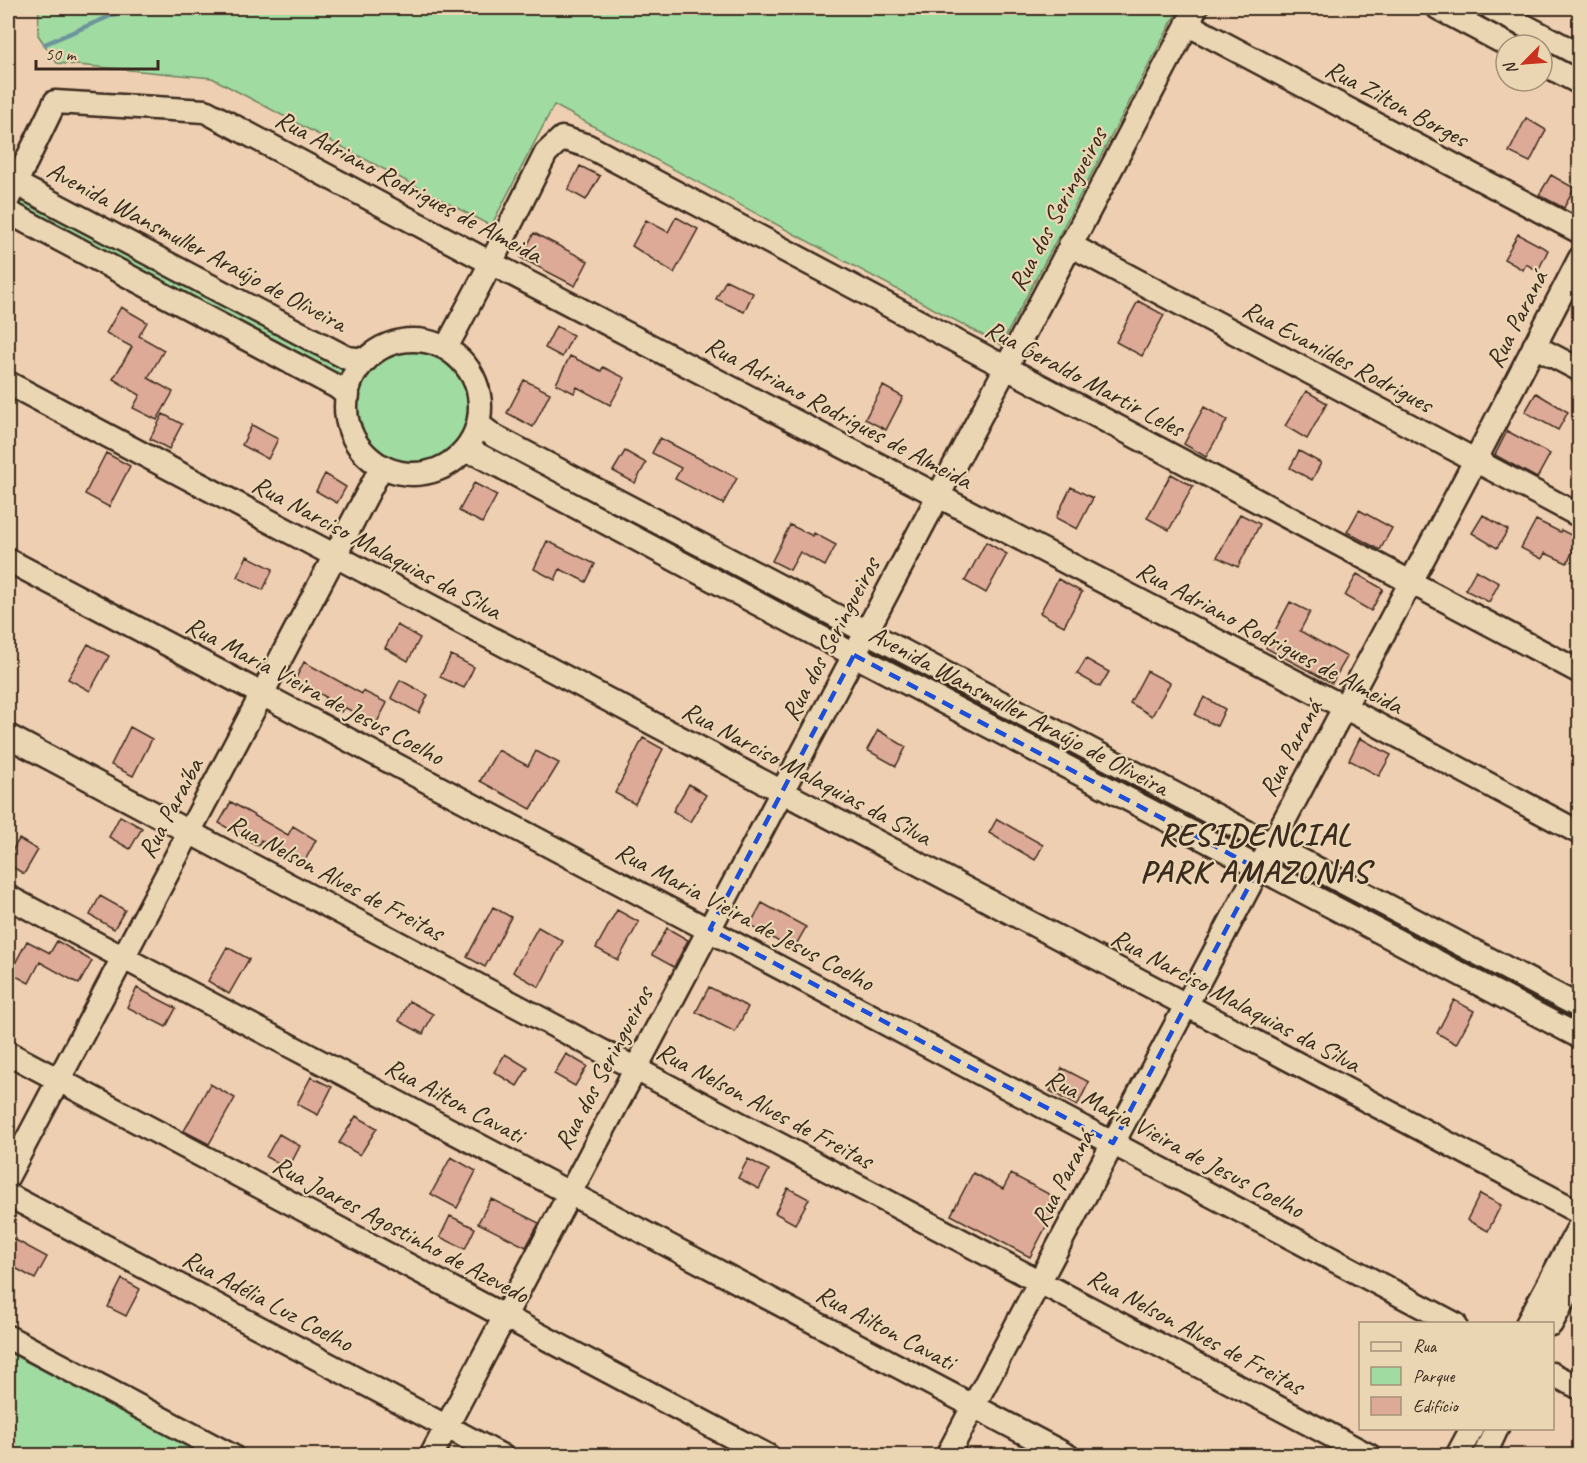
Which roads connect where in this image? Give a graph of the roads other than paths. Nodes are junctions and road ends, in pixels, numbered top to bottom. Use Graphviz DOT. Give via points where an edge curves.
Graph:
graph roads {
  1 [pos="1438,8"];
  2 [pos="1491,8"];
  3 [pos="1191,16"];
  4 [pos="1494,38"];
  5 [pos="1580,55"];
  6 [pos="1554,69"];
  7 [pos="1580,83"];
  8 [pos="10,184"];
  9 [pos="8,212"];
  10 [pos="1580,232"];
  11 [pos="1070,245"];
  12 [pos="1580,258"];
  13 [pos="491,263"];
  14 [pos="1534,346"];
  15 [pos="446,348"];
  16 [pos="366,360"];
  17 [pos="1005,368"];
  18 [pos="1580,370"];
  19 [pos="8,383"];
  20 [pos="348,396"];
  21 [pos="478,424"];
  22 [pos="463,452"];
  23 [pos="1475,461"];
  24 [pos="382,466"];
  25 [pos="939,496"];
  26 [pos="1580,516"];
  27 [pos="334,556"];
  28 [pos="8,560"];
  29 [pos="1410,583"];
  30 [pos="866,631"];
  31 [pos="854,655"];
  32 [pos="1580,672"];
  33 [pos="261,694"];
  34 [pos="1344,707"];
  35 [pos="8,736"];
  36 [pos="781,792"];
  37 [pos="189,832"];
  38 [pos="1580,833"];
  39 [pos="1270,845"];
  40 [pos="1258,869"];
  41 [pos="8,897"];
  42 [pos="710,929"];
  43 [pos="123,958"];
  44 [pos="1186,1006"];
  45 [pos="1580,1007"];
  46 [pos="1580,1037"];
  47 [pos="8,1053"];
  48 [pos="634,1068"];
  49 [pos="58,1080"];
  50 [pos="1113,1143"];
  51 [pos="8,1176"];
  52 [pos="569,1192"];
  53 [pos="8,1195"];
  54 [pos="1580,1214"];
  55 [pos="1580,1225"];
  56 [pos="1580,1271"];
  57 [pos="1040,1281"];
  58 [pos="504,1316"];
  59 [pos="1453,1322"];
  60 [pos="1528,1322"];
  61 [pos="1552,1322"];
  62 [pos="8,1337"];
  63 [pos="1554,1375"];
  64 [pos="1580,1388"];
  65 [pos="974,1405"];
  66 [pos="447,1426"];
  67 [pos="1471,1430"];
  68 [pos="1496,1430"];
  69 [pos="232,1455"];
  70 [pos="431,1455"];
  71 [pos="502,1455"];
  72 [pos="768,1455"];
  73 [pos="947,1455"];
  74 [pos="1068,1455"];
  75 [pos="1370,1455"];
  76 [pos="1457,1455"];
  77 [pos="1484,1455"];
  1 -- 4 [label="street"];
  2 -- 5 [label="street"];
  3 -- 10 [label="street, Rua Zilton Borges"];
  3 -- 11 [label="street, Rua dos Seringueiros"];
  6 -- 7 [label="street"];
  8 -- 13 [label="street, Rua Adriano Rodrigues de Almeida" via="55,102 205,111"];
  8 -- 16 [label="street, Avenida Wansmuller Araújo de Oliveira" via="347,358"];
  9 -- 20 [label="street"];
  11 -- 17 [label="street, Rua dos Seringueiros"];
  11 -- 23 [label="street, Rua Evanildes Rodrigues"];
  12 -- 14 [label="street, Rua Paraná"];
  13 -- 15 [label="street"];
  13 -- 17 [label="street, Rua Geraldo Martir Leles" via="546,153 562,138 588,146"];
  13 -- 25 [label="street, Rua Adriano Rodrigues de Almeida"];
  14 -- 18 [label="street"];
  14 -- 23 [label="street, Rua Paraná"];
  15 -- 16 [label="street, Avenida Wansmuller Araújo de Oliveira" via="423,340 400,340"];
  15 -- 21 [label="street, Avenida Wansmuller Araújo de Oliveira" via="463,362 476,382"];
  16 -- 20 [label="street, Avenida Wansmuller Araújo de Oliveira" via="355,374"];
  17 -- 25 [label="street, Rua dos Seringueiros"];
  17 -- 29 [label="street, Rua Geraldo Martir Leles"];
  19 -- 27 [label="street, Rua Narciso Malaquias da Silva"];
  20 -- 24 [label="street, Avenida Wansmuller Araújo de Oliveira" via="348,422 355,440"];
  21 -- 22 [label="street, Avenida Wansmuller Araújo de Oliveira"];
  21 -- 30 [label="street, Avenida Wansmuller Araújo de Oliveira" via="494,436"];
  22 -- 24 [label="street, Avenida Wansmuller Araújo de Oliveira" via="437,470 419,474"];
  22 -- 31 [label="street, Avenida Wansmuller Araújo de Oliveira" via="477,454"];
  23 -- 26 [label="street, Rua Evanildes Rodrigues"];
  23 -- 29 [label="street, Rua Paraná"];
  24 -- 27 [label="street, Rua Paraíba"];
  25 -- 30 [label="street, Rua dos Seringueiros"];
  25 -- 34 [label="street, Rua Adriano Rodrigues de Almeida"];
  27 -- 33 [label="street, Rua Paraíba"];
  27 -- 36 [label="street, Rua Narciso Malaquias da Silva"];
  28 -- 33 [label="street, Rua Maria Vieira de Jesus Coelho"];
  29 -- 32 [label="street, Rua Geraldo Martir Leles"];
  29 -- 34 [label="street, Rua Paraná"];
  30 -- 31 [label="street, Rua dos Seringueiros"];
  30 -- 39 [label="street, Avenida Wansmuller Araújo de Oliveira"];
  31 -- 36 [label="street, Rua dos Seringueiros"];
  31 -- 40 [label="street, Avenida Wansmuller Araújo de Oliveira"];
  33 -- 37 [label="street, Rua Paraíba"];
  33 -- 42 [label="street, Rua Maria Vieira de Jesus Coelho"];
  34 -- 38 [label="street, Rua Adriano Rodrigues de Almeida"];
  34 -- 39 [label="street, Rua Paraná"];
  35 -- 37 [label="street, Rua Nelson Alves de Freitas"];
  36 -- 42 [label="street, Rua dos Seringueiros"];
  36 -- 44 [label="street, Rua Narciso Malaquias da Silva"];
  37 -- 43 [label="street, Rua Paraíba"];
  37 -- 48 [label="street, Rua Nelson Alves de Freitas"];
  39 -- 40 [label="street, Rua Paraná"];
  39 -- 45 [label="street, Avenida Wansmuller Araújo de Oliveira"];
  40 -- 44 [label="street, Rua Paraná"];
  40 -- 46 [label="street, Avenida Wansmuller Araújo de Oliveira"];
  41 -- 43 [label="street, Rua Ailton Cavati"];
  42 -- 48 [label="street, Rua dos Seringueiros"];
  42 -- 50 [label="street, Rua Maria Vieira de Jesus Coelho"];
  43 -- 49 [label="street, Rua Paraíba"];
  43 -- 52 [label="street, Rua Ailton Cavati"];
  44 -- 50 [label="street, Rua Paraná"];
  44 -- 54 [label="street, Rua Narciso Malaquias da Silva"];
  47 -- 49 [label="street, Rua Joares Agostinho de Azevedo"];
  48 -- 52 [label="street, Rua dos Seringueiros"];
  48 -- 57 [label="street, Rua Nelson Alves de Freitas"];
  49 -- 51 [label="street, Rua Paraíba"];
  49 -- 58 [label="street, Rua Joares Agostinho de Azevedo"];
  50 -- 57 [label="street, Rua Paraná"];
  50 -- 59 [label="street, Rua Maria Vieira de Jesus Coelho"];
  52 -- 58 [label="street, Rua dos Seringueiros"];
  52 -- 65 [label="street, Rua Ailton Cavati"];
  53 -- 66 [label="street, Rua Adélia Luz Coelho"];
  55 -- 60 [label="street"];
  56 -- 61 [label="street"];
  57 -- 65 [label="street, Rua Paraná"];
  57 -- 75 [label="street, Rua Nelson Alves de Freitas"];
  58 -- 66 [label="street, Rua dos Seringueiros"];
  58 -- 72 [label="street, Rua Joares Agostinho de Azevedo"];
  62 -- 69 [label="street"];
  63 -- 64 [label="street"];
  65 -- 73 [label="street, Rua Paraná"];
  65 -- 74 [label="street, Rua Ailton Cavati"];
  66 -- 70 [label="street, Rua dos Seringueiros"];
  66 -- 71 [label="street, Rua Adélia Luz Coelho"];
  67 -- 76 [label="street"];
  68 -- 77 [label="street"];
}
